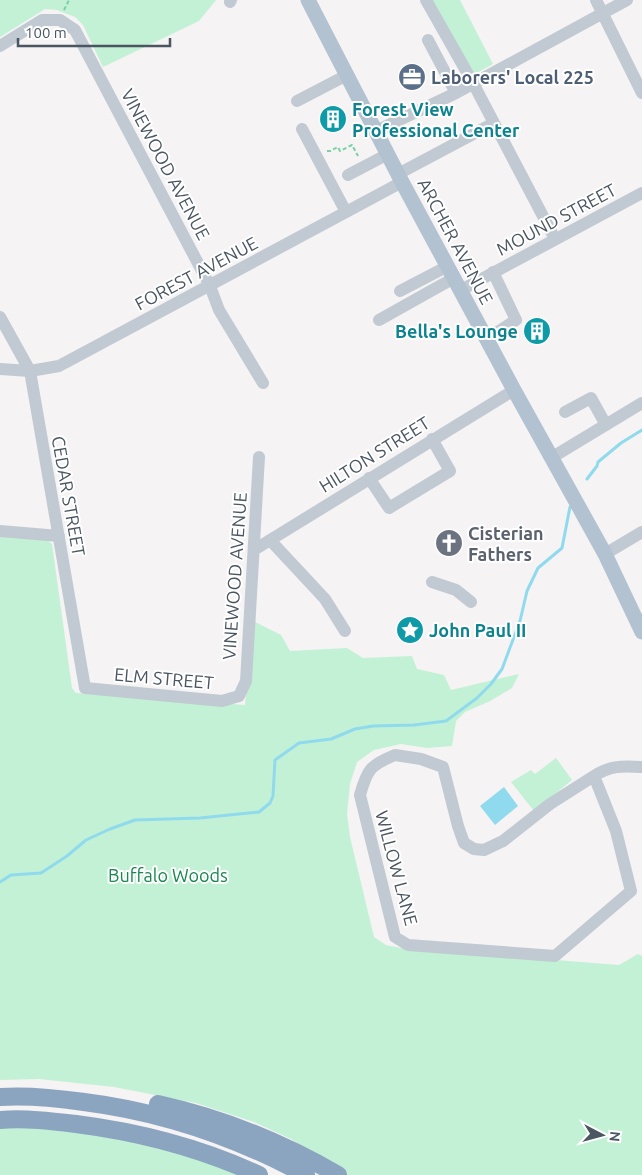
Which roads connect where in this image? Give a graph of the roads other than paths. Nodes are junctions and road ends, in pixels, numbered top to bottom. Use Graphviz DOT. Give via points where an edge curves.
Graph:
graph roads {
  1 [pos="308,0"];
  2 [pos="426,0"];
  3 [pos="596,0"];
  4 [pos="627,0"];
  5 [pos="603,12"];
  6 [pos="428,40"];
  7 [pos="0,46"];
  8 [pos="347,75"];
  9 [pos="473,84"];
  10 [pos="456,93"];
  11 [pos="642,93"];
  12 [pos="297,101"];
  13 [pos="494,124"];
  14 [pos="302,129"];
  15 [pos="376,131"];
  16 [pos="388,154"];
  17 [pos="348,175"];
  18 [pos="400,178"];
  19 [pos="642,193"];
  20 [pos="346,212"];
  21 [pos="555,239"];
  22 [pos="494,272"];
  23 [pos="454,278"];
  24 [pos="210,286"];
  25 [pos="400,290"];
  26 [pos="0,317"];
  27 [pos="379,320"];
  28 [pos="487,339"];
  29 [pos="0,369"];
  30 [pos="30,371"];
  31 [pos="263,383"];
  32 [pos="514,390"];
  33 [pos="642,403"];
  34 [pos="564,412"];
  35 [pos="606,425"];
  36 [pos="432,439"];
  37 [pos="259,457"];
  38 [pos="551,458"];
  39 [pos="369,478"];
  40 [pos="0,531"];
  41 [pos="642,532"];
  42 [pos="58,536"];
  43 [pos="270,540"];
  44 [pos="254,550"];
  45 [pos="604,554"];
  46 [pos="432,582"];
  47 [pos="471,602"];
  48 [pos="344,631"];
  49 [pos="642,632"];
  50 [pos="85,688"];
  51 [pos="239,696"];
  52 [pos="642,767"];
  53 [pos="594,776"];
  54 [pos="0,1097"];
  55 [pos="54,1098"];
  56 [pos="0,1120"];
  57 [pos="259,1175"];
  58 [pos="306,1175"];
  59 [pos="338,1175"];
  1 -- 8 [label="main road, ARCHER AVENUE"];
  2 -- 9 [label="street"];
  3 -- 5 [label="street"];
  4 -- 5 [label="street"];
  5 -- 9 [label="street"];
  5 -- 11 [label="street"];
  6 -- 10 [label="street"];
  7 -- 24 [label="street, VINEWOOD AVENUE" via="42,20 60,20 76,30"];
  8 -- 12 [label="street"];
  8 -- 15 [label="main road, ARCHER AVENUE"];
  9 -- 10 [label="street"];
  9 -- 13 [label="street"];
  10 -- 15 [label="street"];
  13 -- 18 [label="street, FOREST AVENUE"];
  13 -- 21 [label="street"];
  14 -- 20 [label="street"];
  15 -- 16 [label="main road, ARCHER AVENUE"];
  16 -- 17 [label="street"];
  16 -- 18 [label="main road, ARCHER AVENUE"];
  18 -- 20 [label="street, FOREST AVENUE"];
  18 -- 23 [label="main road, ARCHER AVENUE"];
  19 -- 21 [label="street, MOUND STREET"];
  20 -- 24 [label="street, FOREST AVENUE"];
  21 -- 22 [label="street, MOUND STREET"];
  22 -- 23 [label="street, MOUND STREET"];
  22 -- 28 [label="street" via="516,320"];
  23 -- 25 [label="street"];
  23 -- 27 [label="street"];
  23 -- 28 [label="main road, ARCHER AVENUE"];
  24 -- 30 [label="street, FOREST AVENUE" via="59,366"];
  24 -- 31 [label="street, VINEWOOD AVENUE" via="219,310"];
  26 -- 30 [label="street, CEDAR STREET"];
  28 -- 32 [label="main road, ARCHER AVENUE"];
  29 -- 30 [label="street, FOREST AVENUE"];
  30 -- 42 [label="street, CEDAR STREET"];
  32 -- 36 [label="street, HILTON STREET"];
  32 -- 38 [label="main road, ARCHER AVENUE"];
  33 -- 35 [label="street"];
  34 -- 35 [label="street" via="591,398"];
  35 -- 38 [label="street"];
  36 -- 39 [label="street, HILTON STREET"];
  36 -- 39 [label="street" via="450,471 389,508"];
  37 -- 44 [label="street, VINEWOOD AVENUE"];
  38 -- 45 [label="main road, ARCHER AVENUE"];
  39 -- 43 [label="street, HILTON STREET"];
  40 -- 42 [label="street"];
  41 -- 45 [label="street"];
  42 -- 50 [label="street, CEDAR STREET"];
  43 -- 44 [label="street, HILTON STREET"];
  43 -- 48 [label="street" via="325,598"];
  44 -- 51 [label="street, VINEWOOD AVENUE" via="246,680"];
  45 -- 49 [label="main road, ARCHER AVENUE"];
  46 -- 47 [label="street" via="456,590"];
  50 -- 51 [label="street, ELM STREET" via="222,701"];
  52 -- 53 [label="street, WILLOW LANE" via="621,766 605,769"];
  53 -- 53 [label="street, WILLOW LANE" via="616,831 631,891 555,956 408,946 395,937 360,795 366,774 378,762 395,755 443,767 464,843 484,850 502,841 550,804"];
  54 -- 55 [label="highway"];
  55 -- 58 [label="highway" via="118,1106 169,1118 222,1135"];
  55 -- 59 [label="highway" via="87,1092 134,1098 182,1110 273,1141"];
  56 -- 57 [label="highway" via="53,1121 144,1135 227,1161"];
}
